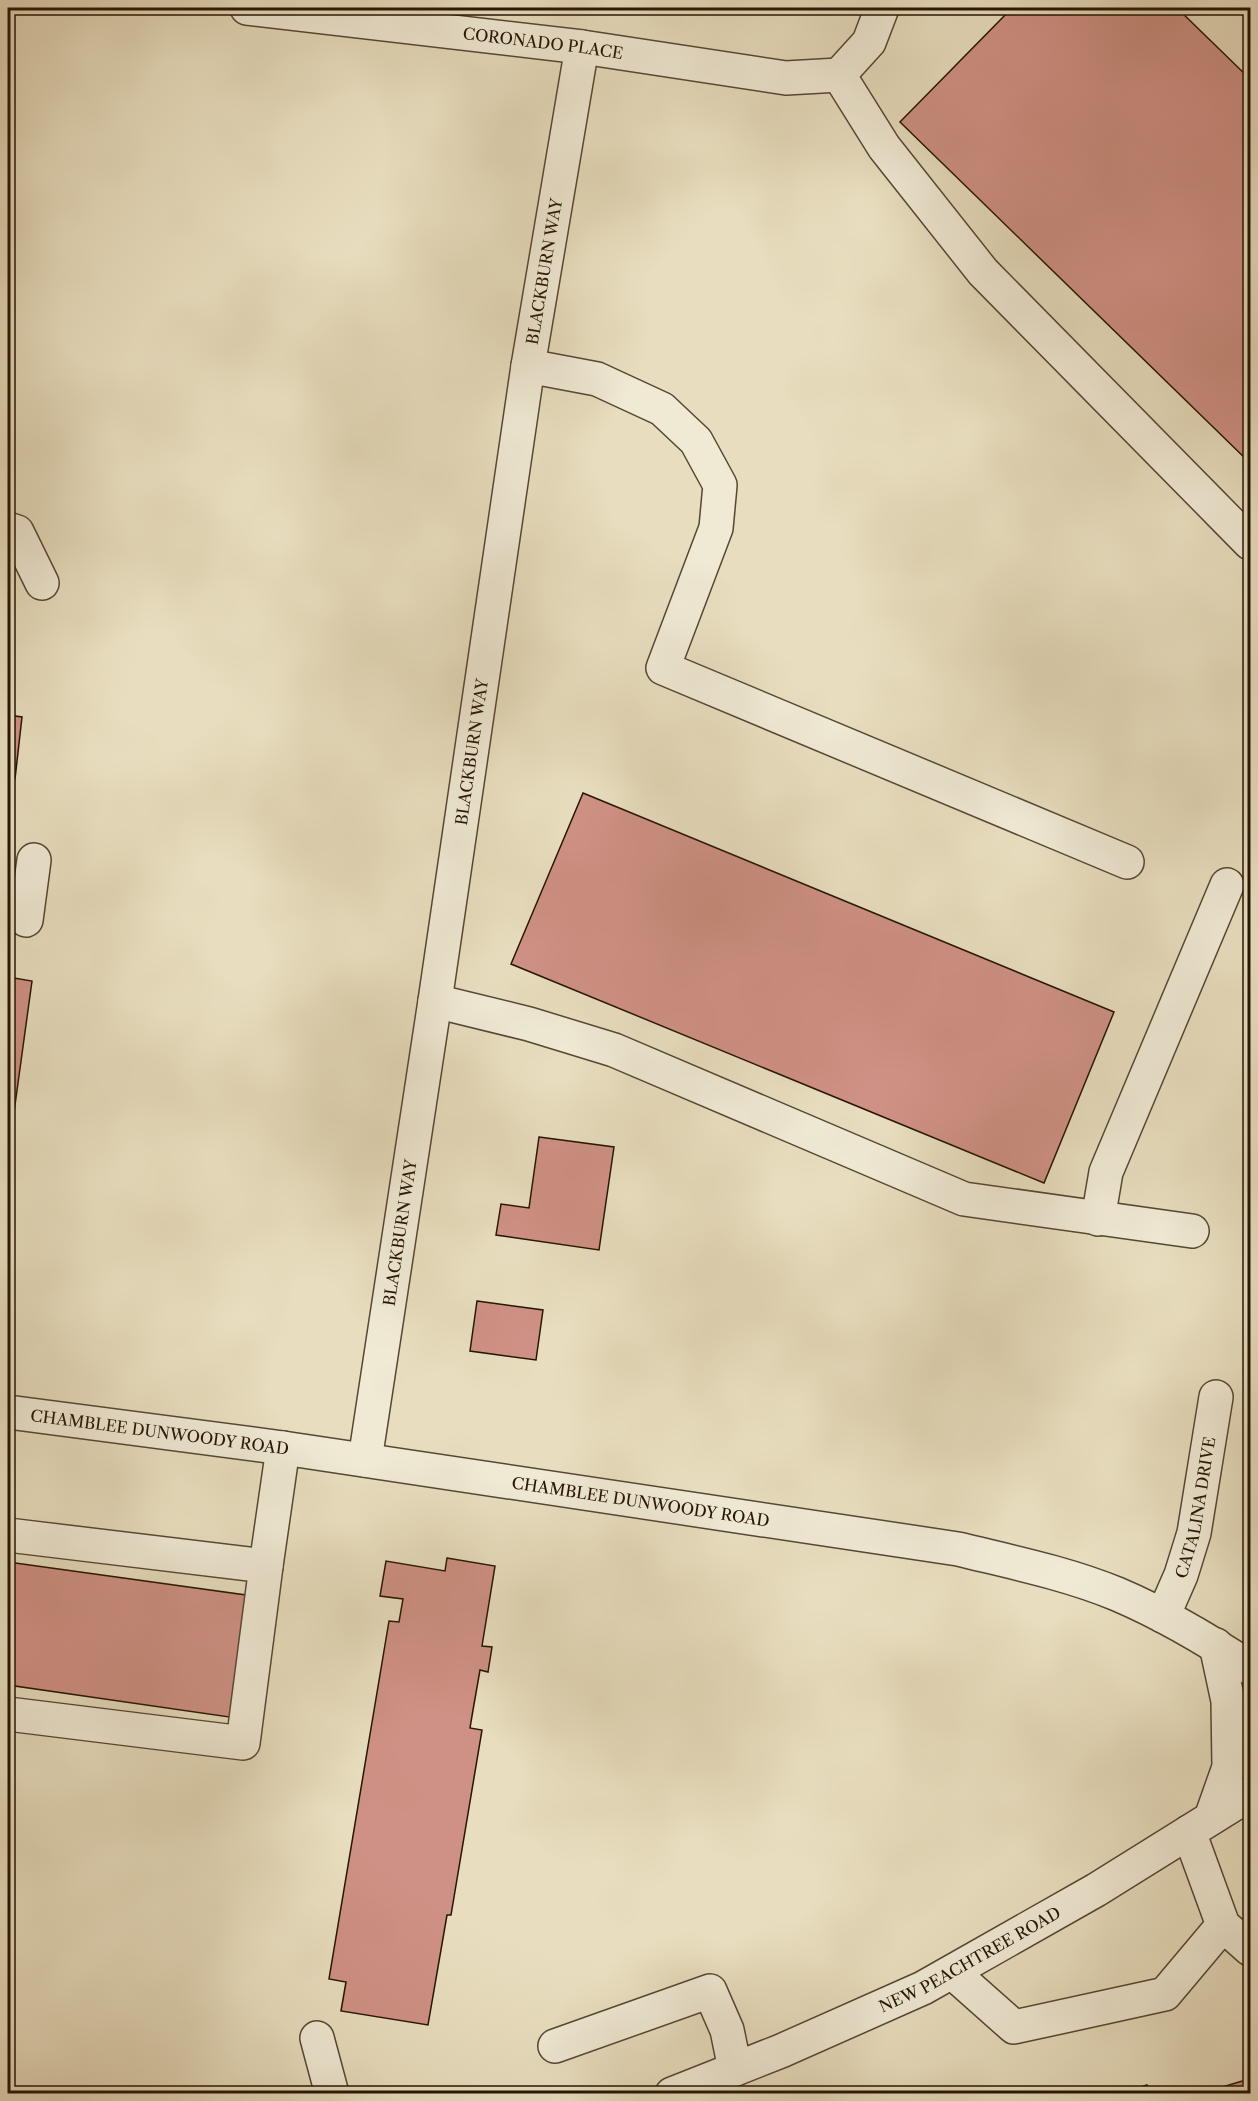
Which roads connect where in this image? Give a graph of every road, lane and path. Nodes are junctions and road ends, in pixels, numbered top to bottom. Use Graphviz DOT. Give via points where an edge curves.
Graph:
graph roads {
  1 [pos="247,8"];
  2 [pos="882,8"];
  3 [pos="582,46"];
  4 [pos="839,75"];
  5 [pos="528,366"];
  6 [pos="8,529"];
  7 [pos="1251,543"];
  8 [pos="42,583"];
  9 [pos="34,860"];
  10 [pos="1127,862"];
  11 [pos="1227,885"];
  12 [pos="26,920"];
  13 [pos="435,1001"];
  14 [pos="1098,1220"];
  15 [pos="1192,1231"];
  16 [pos="1216,1396"];
  17 [pos="8,1412"];
  18 [pos="283,1448"];
  19 [pos="365,1460"];
  20 [pos="8,1535"];
  21 [pos="266,1566"];
  22 [pos="1163,1616"];
  23 [pos="1216,1645"];
  24 [pos="1251,1668"];
  25 [pos="8,1714"];
  26 [pos="1251,1794"];
  27 [pos="1200,1825"];
  28 [pos="1223,1925"];
  29 [pos="1251,1949"];
  30 [pos="952,1972"];
  31 [pos="317,2038"];
  32 [pos="555,2046"];
  33 [pos="735,2069"];
  34 [pos="332,2094"];
  35 [pos="672,2094"];
  1 -- 3 [label="street, CORONADO PLACE"];
  2 -- 4 [label="street" via="869,42"];
  3 -- 4 [label="street, CORONADO PLACE" via="786,78"];
  3 -- 5 [label="street, BLACKBURN WAY"];
  4 -- 7 [label="street" via="884,147 983,272"];
  5 -- 10 [label="street" via="597,379 662,409 696,441 720,485 716,528 663,668"];
  5 -- 13 [label="street, BLACKBURN WAY"];
  6 -- 8 [label="street" via="17,532"];
  9 -- 12 [label="street"];
  11 -- 14 [label="street" via="1106,1172"];
  13 -- 14 [label="street" via="614,1050 964,1199"];
  13 -- 19 [label="street, BLACKBURN WAY"];
  14 -- 15 [label="street"];
  16 -- 22 [label="street, CATALINA DRIVE" via="1194,1533"];
  17 -- 18 [label="street, CHAMBLEE DUNWOODY ROAD"];
  18 -- 19 [label="street, CHAMBLEE DUNWOODY ROAD"];
  18 -- 21 [label="street"];
  19 -- 22 [label="street, CHAMBLEE DUNWOODY ROAD" via="958,1549 1041,1569 1116,1594"];
  20 -- 21 [label="street"];
  21 -- 25 [label="street" via="243,1743"];
  22 -- 23 [label="street, CHAMBLEE DUNWOODY ROAD"];
  23 -- 24 [label="street, CHAMBLEE DUNWOODY ROAD"];
  23 -- 27 [label="street" via="1228,1701 1229,1767"];
  26 -- 27 [label="street, NEW PEACHTREE ROAD"];
  27 -- 28 [label="street"];
  27 -- 30 [label="street, NEW PEACHTREE ROAD"];
  28 -- 29 [label="street"];
  28 -- 30 [label="street" via="1165,1994 1014,2027"];
  30 -- 33 [label="street, NEW PEACHTREE ROAD"];
  31 -- 34 [label="street"];
  32 -- 33 [label="street" via="710,1991 727,2030"];
  33 -- 35 [label="street, NEW PEACHTREE ROAD"];
}
